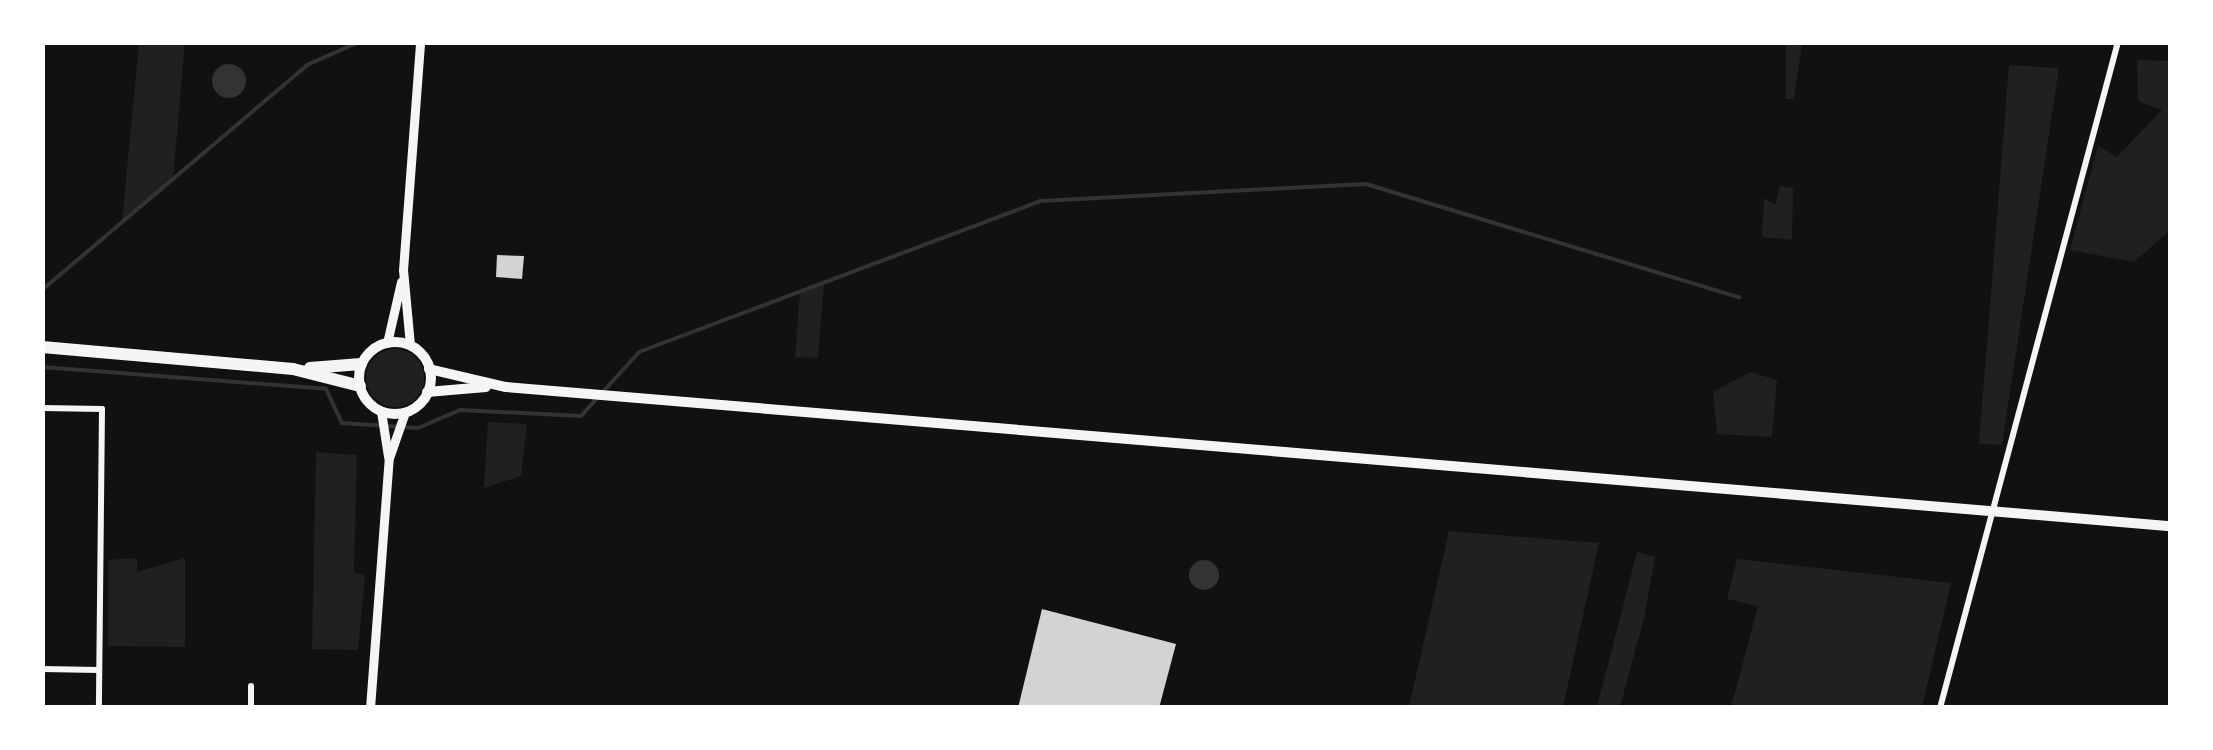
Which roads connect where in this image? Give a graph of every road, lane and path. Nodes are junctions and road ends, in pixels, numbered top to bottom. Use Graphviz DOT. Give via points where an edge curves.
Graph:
graph roads {
  1 [pos="420,42"];
  2 [pos="2118,42"];
  3 [pos="404,270"];
  4 [pos="387,343"];
  5 [pos="410,346"];
  6 [pos="42,348"];
  7 [pos="362,364"];
  8 [pos="293,369"];
  9 [pos="429,369"];
  10 [pos="360,386"];
  11 [pos="506,387"];
  12 [pos="428,392"];
  13 [pos="42,408"];
  14 [pos="382,421"];
  15 [pos="402,422"];
  16 [pos="389,458"];
  17 [pos="2170,526"];
  18 [pos="42,670"];
  19 [pos="99,670"];
  20 [pos="251,686"];
  21 [pos="99,708"];
  22 [pos="251,708"];
  23 [pos="370,708"];
  24 [pos="1940,708"];
  1 -- 3 [label="main road"];
  2 -- 24 [label="street"];
  3 -- 4 [label="main road"];
  3 -- 5 [label="main road"];
  4 -- 5 [label="main road"];
  4 -- 7 [label="main road"];
  5 -- 9 [label="main road"];
  6 -- 8 [label="highway"];
  7 -- 8 [label="highway"];
  7 -- 10 [label="main road"];
  8 -- 10 [label="highway"];
  9 -- 11 [label="main road"];
  9 -- 12 [label="main road"];
  10 -- 14 [label="main road"];
  11 -- 12 [label="main road"];
  11 -- 17 [label="main road"];
  12 -- 15 [label="main road"];
  13 -- 19 [label="street" via="102,408"];
  14 -- 15 [label="main road"];
  14 -- 16 [label="main road"];
  15 -- 16 [label="main road"];
  16 -- 23 [label="main road"];
  18 -- 19 [label="street"];
  19 -- 21 [label="street"];
  20 -- 22 [label="street"];
}
